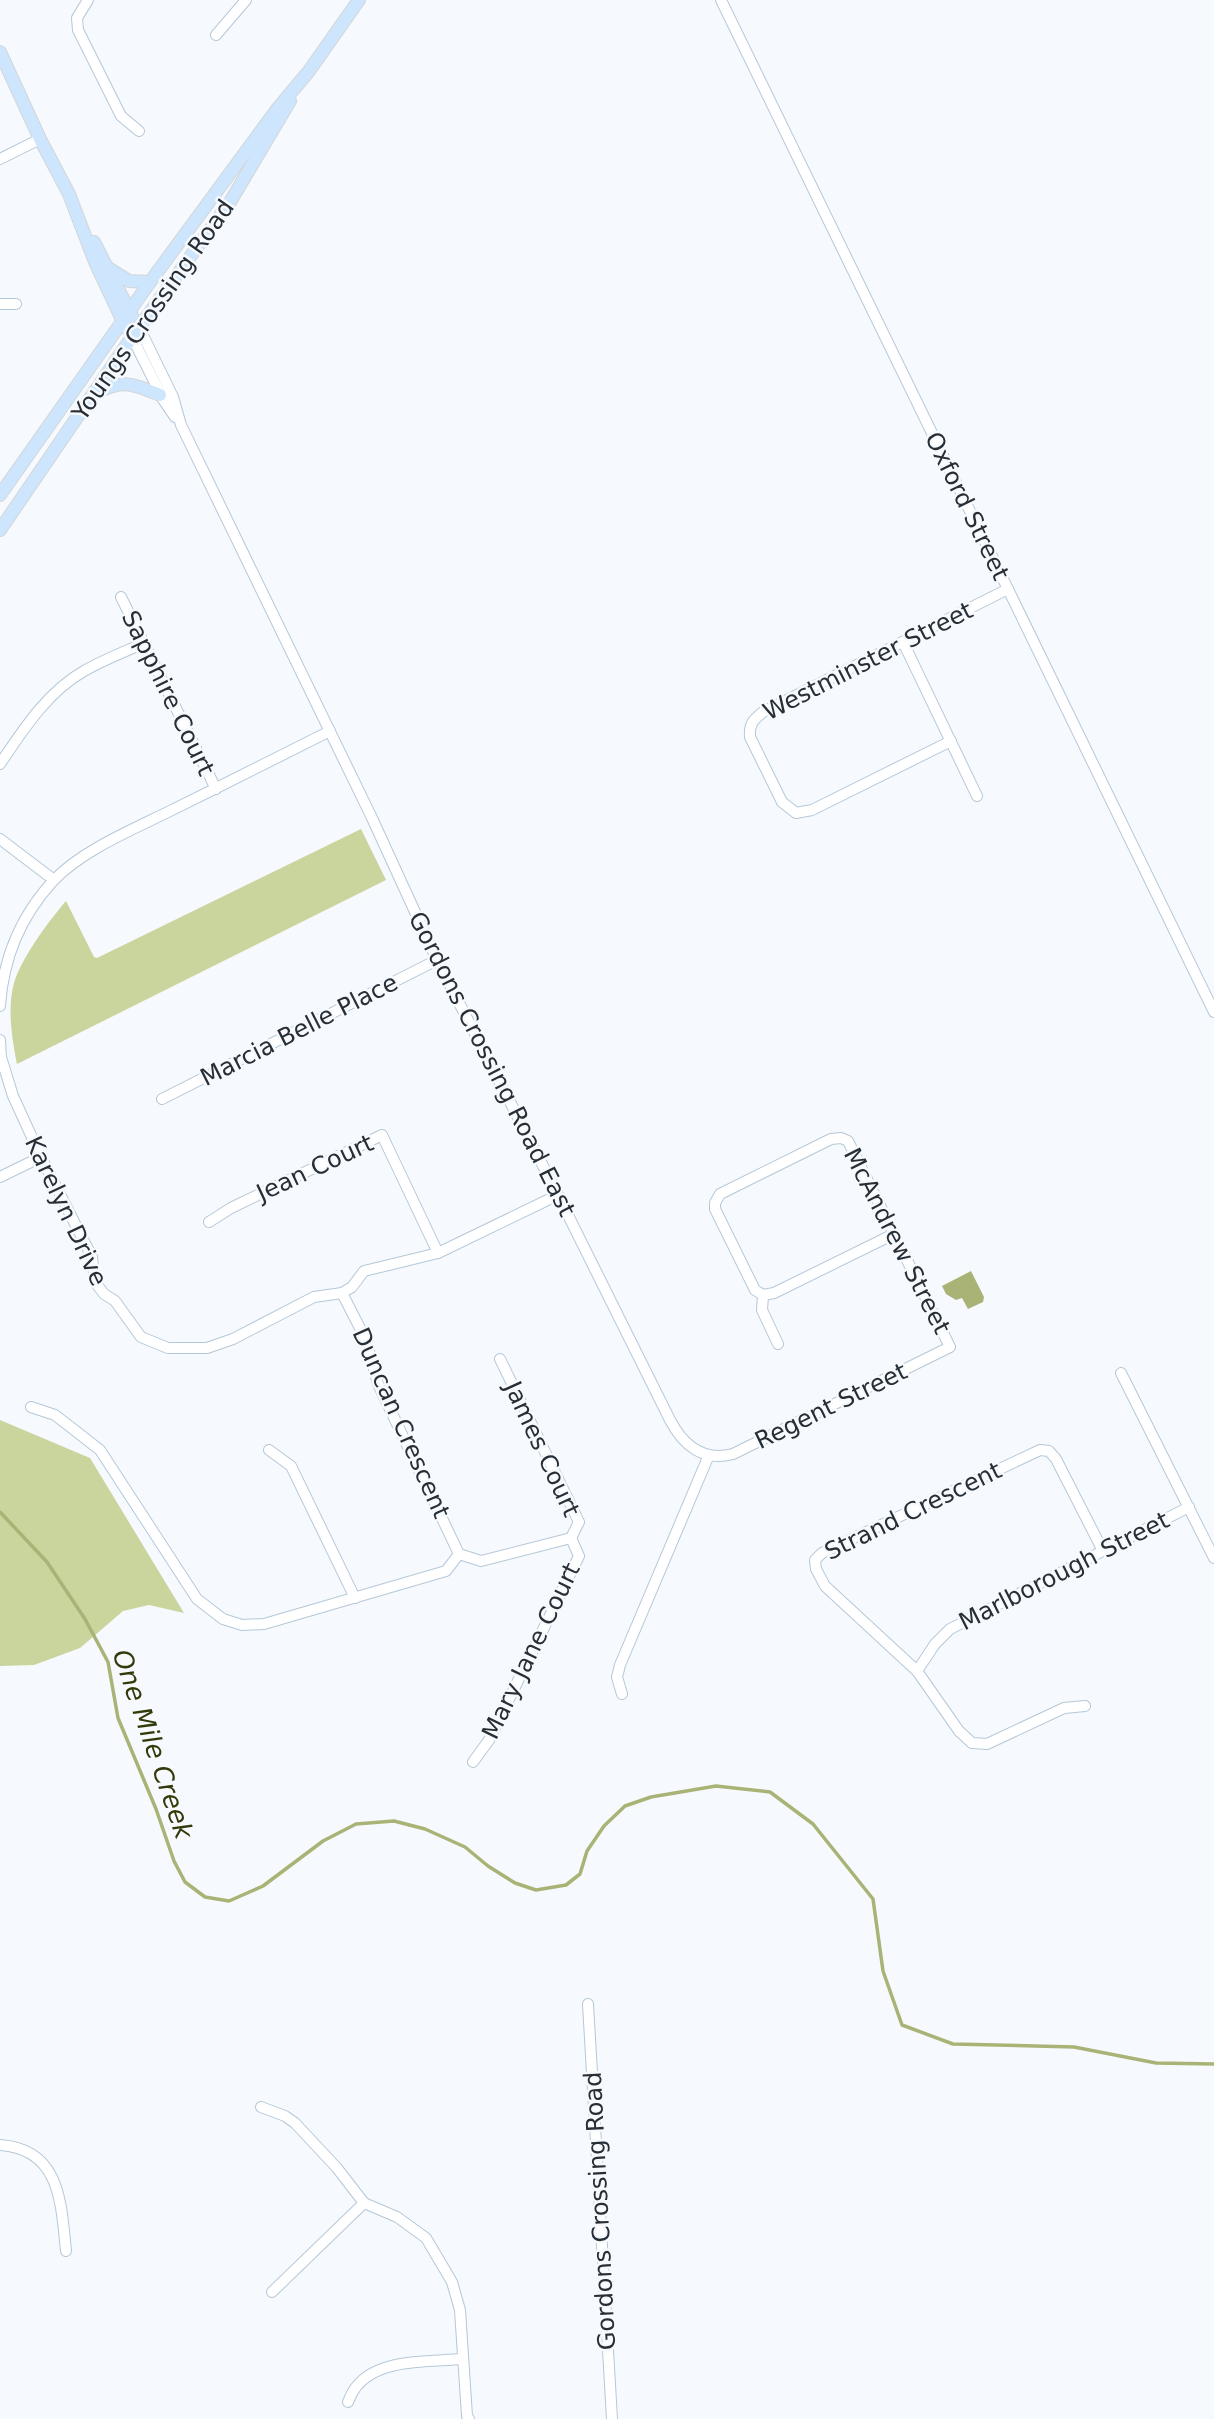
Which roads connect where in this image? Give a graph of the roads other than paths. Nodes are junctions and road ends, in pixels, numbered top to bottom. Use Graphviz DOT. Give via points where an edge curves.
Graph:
graph roads {
  1 [pos="88,0"];
  2 [pos="246,0"];
  3 [pos="359,0"];
  4 [pos="721,0"];
  5 [pos="216,35"];
  6 [pos="0,52"];
  7 [pos="298,85"];
  8 [pos="139,131"];
  9 [pos="40,139"];
  10 [pos="0,159"];
  11 [pos="76,212"];
  12 [pos="107,268"];
  13 [pos="150,282"];
  14 [pos="0,304"];
  15 [pos="16,304"];
  16 [pos="126,317"];
  17 [pos="135,332"];
  18 [pos="160,395"];
  19 [pos="92,396"];
  20 [pos="181,425"];
  21 [pos="0,495"];
  22 [pos="0,530"];
  23 [pos="1008,589"];
  24 [pos="121,597"];
  25 [pos="903,642"];
  26 [pos="144,643"];
  27 [pos="330,731"];
  28 [pos="951,741"];
  29 [pos="0,764"];
  30 [pos="215,789"];
  31 [pos="977,796"];
  32 [pos="0,839"];
  33 [pos="54,880"];
  34 [pos="437,960"];
  35 [pos="0,1006"];
  36 [pos="1214,1012"];
  37 [pos="0,1040"];
  38 [pos="162,1099"];
  39 [pos="41,1157"];
  40 [pos="0,1177"];
  41 [pos="558,1195"];
  42 [pos="209,1222"];
  43 [pos="894,1234"];
  44 [pos="438,1253"];
  45 [pos="342,1293"];
  46 [pos="763,1295"];
  47 [pos="778,1344"];
  48 [pos="950,1347"];
  49 [pos="500,1359"];
  50 [pos="1121,1373"];
  51 [pos="31,1408"];
  52 [pos="270,1450"];
  53 [pos="709,1455"];
  54 [pos="1189,1507"];
  55 [pos="570,1538"];
  56 [pos="1103,1551"];
  57 [pos="459,1554"];
  58 [pos="1214,1558"];
  59 [pos="355,1598"];
  60 [pos="917,1671"];
  61 [pos="622,1693"];
  62 [pos="1085,1706"];
  63 [pos="473,1762"];
  64 [pos="588,2004"];
  65 [pos="261,2108"];
  66 [pos="0,2145"];
  67 [pos="364,2203"];
  68 [pos="66,2251"];
  69 [pos="272,2292"];
  70 [pos="462,2359"];
  71 [pos="348,2402"];
  72 [pos="469,2419"];
  73 [pos="612,2419"];
  1 -- 8 [label="street" via="77,18 78,30 121,116"];
  2 -- 5 [label="street"];
  3 -- 7 [label="main road, Youngs Crossing Road"];
  4 -- 23 [label="street, Oxford Street"];
  6 -- 9 [label="main road"];
  7 -- 13 [label="main road, Youngs Crossing Road"];
  7 -- 17 [label="main road, Youngs Crossing Road" via="230,202"];
  9 -- 10 [label="street"];
  9 -- 11 [label="main road"];
  11 -- 12 [label="main road"];
  11 -- 16 [label="main road"];
  12 -- 13 [label="main road" via="130,281"];
  12 -- 16 [label="main road"];
  13 -- 16 [label="main road, Youngs Crossing Road"];
  14 -- 15 [label="street"];
  16 -- 17 [label="main road"];
  16 -- 21 [label="main road, Youngs Crossing Road"];
  17 -- 18 [label="street, Gordons Crossing Road East"];
  17 -- 19 [label="main road, Youngs Crossing Road"];
  17 -- 20 [label="street, Gordons Crossing Road East" via="173,397"];
  18 -- 19 [label="main road" via="124,383"];
  18 -- 20 [label="street, Gordons Crossing Road East"];
  19 -- 22 [label="main road, Youngs Crossing Road"];
  20 -- 27 [label="street, Gordons Crossing Road East"];
  23 -- 25 [label="street, Westminster Street"];
  23 -- 36 [label="street, Oxford Street"];
  24 -- 26 [label="street, Sapphire Court"];
  25 -- 28 [label="street"];
  25 -- 28 [label="street, Westminster Street" via="764,712 752,721 750,737 782,802 796,813 812,810"];
  26 -- 29 [label="street" via="83,671 63,686 36,713"];
  26 -- 30 [label="street, Sapphire Court"];
  27 -- 30 [label="street"];
  27 -- 34 [label="street, Gordons Crossing Road East"];
  28 -- 31 [label="street"];
  30 -- 33 [label="street" via="79,860"];
  32 -- 33 [label="street"];
  33 -- 35 [label="street" via="29,911 13,943"];
  34 -- 38 [label="street, Marcia Belle Place"];
  34 -- 41 [label="street, Gordons Crossing Road East"];
  37 -- 39 [label="street, Karelyn Drive" via="13,1096"];
  39 -- 40 [label="street"];
  39 -- 45 [label="street, Karelyn Drive" via="92,1257 95,1282 141,1336 168,1348 207,1348 314,1297"];
  41 -- 44 [label="street"];
  41 -- 53 [label="street, Gordons Crossing Road East" via="675,1430 689,1447"];
  42 -- 44 [label="street, Jean Court" via="382,1135"];
  43 -- 46 [label="street"];
  43 -- 46 [label="street, McAndrew Street" via="851,1144 831,1139 724,1190 717,1198 715,1209 755,1290"];
  43 -- 48 [label="street, McAndrew Street"];
  44 -- 45 [label="street" via="364,1271"];
  45 -- 57 [label="street, Duncan Crescent" via="366,1339 378,1384"];
  46 -- 47 [label="street" via="762,1310"];
  48 -- 53 [label="street, Regent Street" via="740,1451"];
  49 -- 55 [label="street, James Court" via="579,1522"];
  50 -- 54 [label="street"];
  51 -- 59 [label="street" via="55,1415 100,1450 197,1599 223,1619 242,1625 264,1624"];
  52 -- 59 [label="street" via="291,1466"];
  53 -- 61 [label="street" via="620,1665 617,1677"];
  54 -- 56 [label="street, Marlborough Street"];
  54 -- 58 [label="street"];
  55 -- 57 [label="street" via="481,1561"];
  55 -- 63 [label="street, Mary Jane Court" via="579,1556 489,1740"];
  56 -- 60 [label="street, Marlborough Street" via="950,1629"];
  56 -- 60 [label="street, Strand Crescent" via="1056,1459 1049,1451 1040,1450 822,1553 815,1560 825,1586"];
  57 -- 59 [label="street" via="446,1571"];
  60 -- 62 [label="street" via="972,1743 987,1744 1065,1708"];
  64 -- 73 [label="street, Gordons Crossing Road"];
  65 -- 67 [label="street" via="295,2123"];
  66 -- 68 [label="street" via="28,2152 52,2175"];
  67 -- 69 [label="street"];
  67 -- 70 [label="street" via="397,2217 426,2238 452,2282 460,2310"];
  70 -- 71 [label="street" via="390,2367 357,2386"];
  70 -- 72 [label="street"];
}
